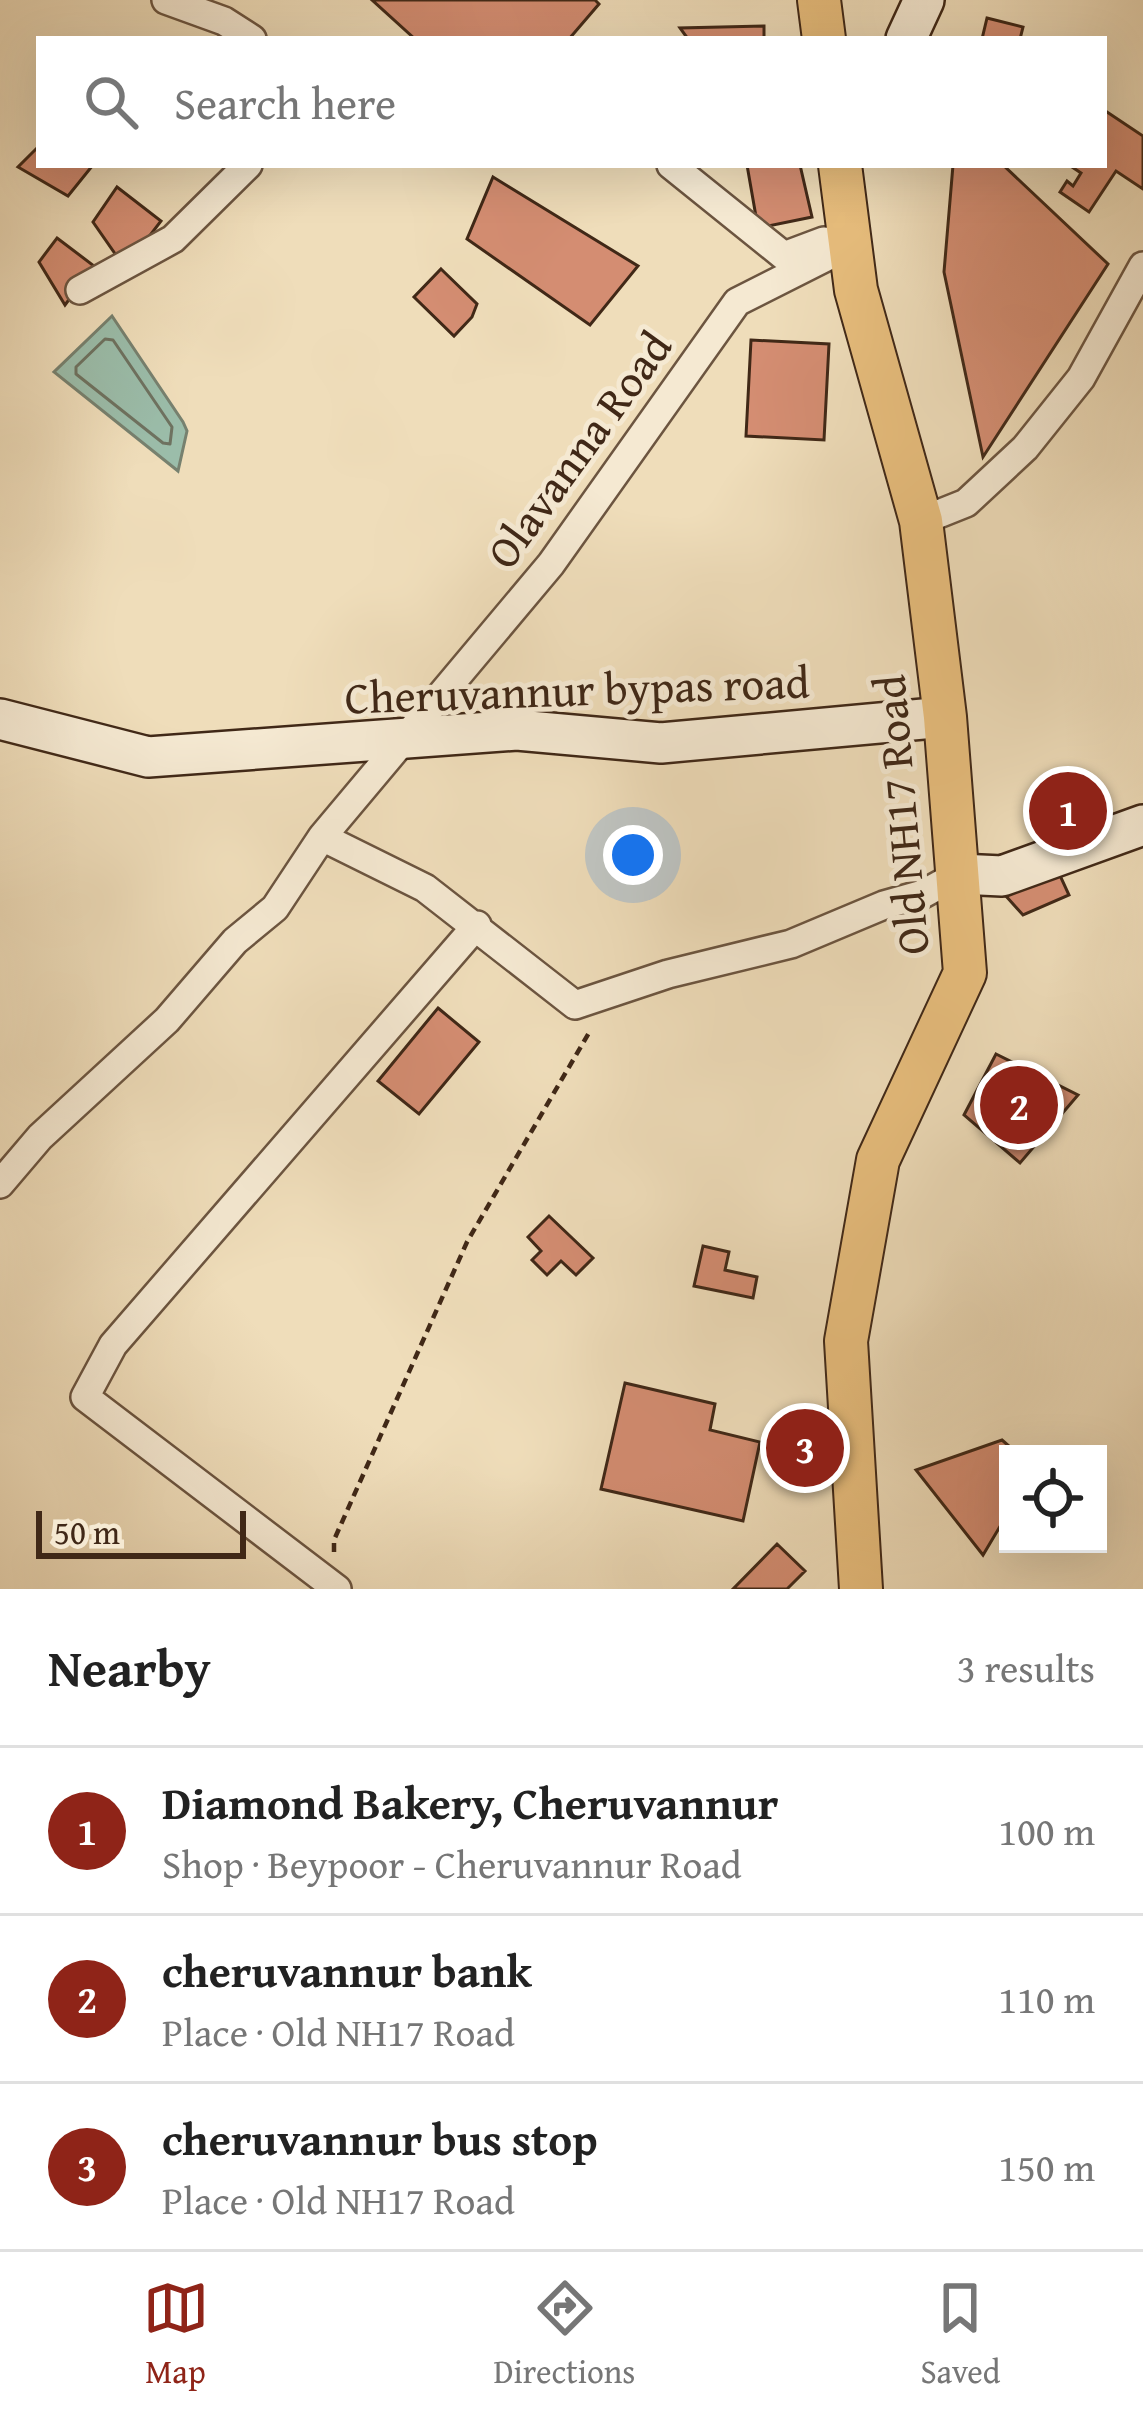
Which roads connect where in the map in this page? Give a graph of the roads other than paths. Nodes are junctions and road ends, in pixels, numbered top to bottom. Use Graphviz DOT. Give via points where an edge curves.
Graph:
graph roads {
  1 [pos="166,0"];
  2 [pos="819,0"];
  3 [pos="924,0"];
  4 [pos="247,36"];
  5 [pos="824,36"];
  6 [pos="907,36"];
  7 [pos="245,168"];
  8 [pos="674,168"];
  9 [pos="844,171"];
  10 [pos="849,239"];
  11 [pos="1143,266"];
  12 [pos="80,290"];
  13 [pos="921,521"];
  14 [pos="945,717"];
  15 [pos="0,719"];
  16 [pos="402,740"];
  17 [pos="1143,825"];
  18 [pos="322,837"];
  19 [pos="959,874"];
  20 [pos="477,926"];
  21 [pos="0,1184"];
  22 [pos="857,1586"];
  23 [pos="333,1588"];
  1 -- 4 [label="street"];
  2 -- 5 [label="main road"];
  3 -- 6 [label="main road"];
  7 -- 12 [label="street" via="173,239"];
  8 -- 10 [label="street" via="784,256"];
  9 -- 10 [label="main road, Old NH17 Road"];
  10 -- 13 [label="main road, Old NH17 Road"];
  10 -- 16 [label="street, Olavanna Road" via="737,302 551,564"];
  11 -- 13 [label="street" via="1081,378 1025,448 966,503"];
  13 -- 14 [label="main road, Old NH17 Road"];
  14 -- 16 [label="main road, Cheruvannur bypas road" via="661,743 517,730"];
  14 -- 19 [label="main road, Old NH17 Road"];
  15 -- 16 [label="main road, Cheruvannur bypas road" via="148,757"];
  16 -- 18 [label="street, Olavanna Road"];
  17 -- 19 [label="main road" via="1002,876"];
  18 -- 20 [label="street" via="425,888"];
  18 -- 21 [label="street, Olavanna Road" via="275,908"];
  19 -- 20 [label="street" via="790,944 574,1005"];
  19 -- 22 [label="main road, Old NH17 Road" via="965,973 878,1160 846,1341"];
  20 -- 23 [label="street" via="113,1345 85,1396"];
}
